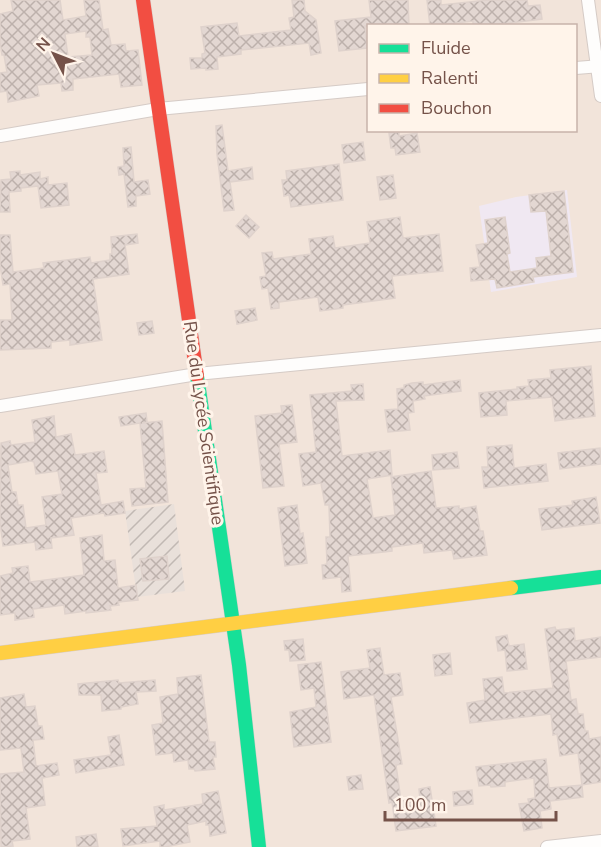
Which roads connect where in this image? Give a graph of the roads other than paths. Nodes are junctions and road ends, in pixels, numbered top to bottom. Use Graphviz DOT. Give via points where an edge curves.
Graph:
graph roads {
  1 [pos="143,0"];
  2 [pos="588,0"];
  3 [pos="599,66"];
  4 [pos="577,68"];
  5 [pos="367,89"];
  6 [pos="601,96"];
  7 [pos="158,109"];
  8 [pos="0,136"];
  9 [pos="601,335"];
  10 [pos="197,374"];
  11 [pos="0,406"];
  12 [pos="601,577"];
  13 [pos="233,624"];
  14 [pos="0,653"];
  15 [pos="601,841"];
  16 [pos="259,847"];
  17 [pos="547,847"];
  1 -- 7 [label="street, Rue du Lycée Scientifique"];
  2 -- 3 [label="street"];
  3 -- 4 [label="street"];
  3 -- 6 [label="street"];
  5 -- 7 [label="street"];
  7 -- 8 [label="street"];
  7 -- 10 [label="street, Rue du Lycée Scientifique"];
  9 -- 10 [label="street"];
  10 -- 11 [label="street"];
  10 -- 13 [label="street, Rue du Lycée Scientifique"];
  12 -- 13 [label="street"];
  13 -- 14 [label="street"];
  13 -- 16 [label="street, Rue du Lycée Scientifique"];
  15 -- 17 [label="street"];
}
